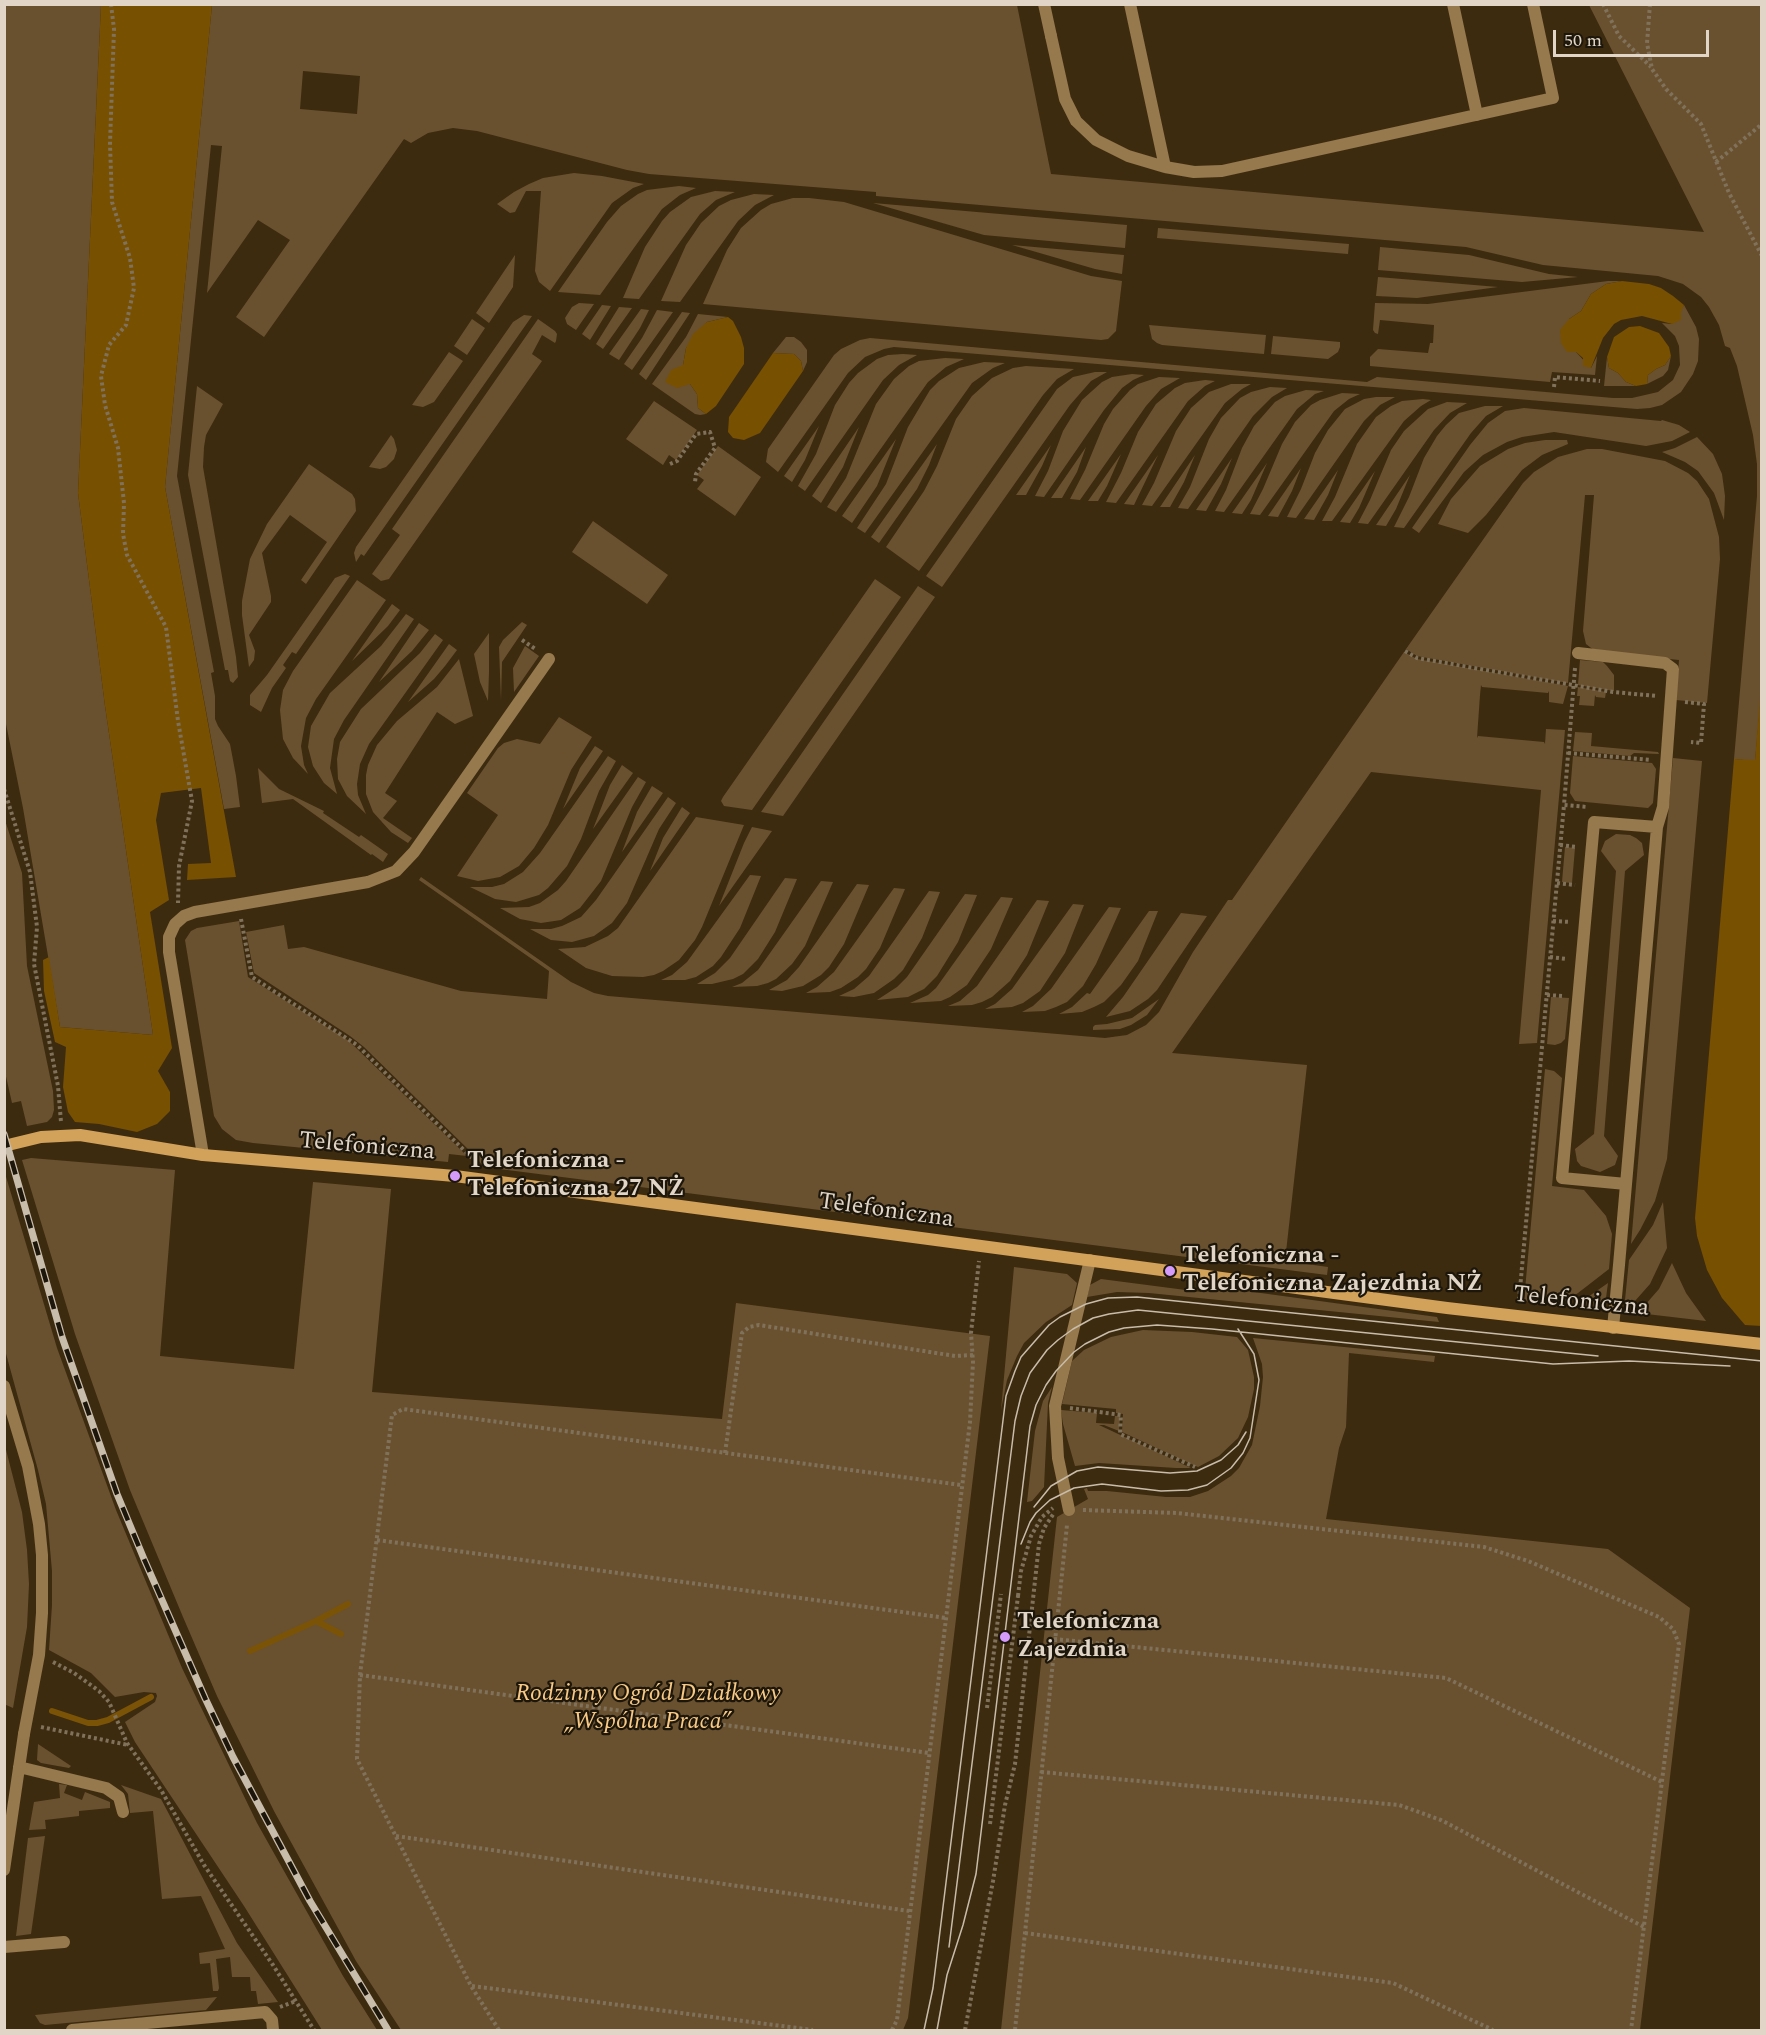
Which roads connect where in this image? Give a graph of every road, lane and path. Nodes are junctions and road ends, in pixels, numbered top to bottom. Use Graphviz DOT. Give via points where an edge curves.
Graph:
graph roads {
  1 [pos="111,4"];
  2 [pos="1044,4"];
  3 [pos="1130,4"];
  4 [pos="1453,4"];
  5 [pos="1533,4"];
  6 [pos="1603,4"];
  7 [pos="1650,4"];
  8 [pos="1652,69"];
  9 [pos="1477,115"];
  10 [pos="1761,124"];
  11 [pos="1716,162"];
  12 [pos="1165,167"];
  13 [pos="1761,256"];
  14 [pos="1600,381"];
  15 [pos="1554,387"];
  16 [pos="670,464"];
  17 [pos="695,482"];
  18 [pos="522,640"];
  19 [pos="533,648"];
  20 [pos="1405,651"];
  21 [pos="1578,653"];
  22 [pos="549,659"];
  23 [pos="1573,686"];
  24 [pos="1671,700"];
  25 [pos="1691,742"];
  26 [pos="1568,753"];
  27 [pos="1668,758"];
  28 [pos="4,789"];
  29 [pos="1563,805"];
  30 [pos="1592,808"];
  31 [pos="1657,827"];
  32 [pos="1560,845"];
  33 [pos="1579,847"];
  34 [pos="1557,883"];
  35 [pos="1575,885"];
  36 [pos="241,903"];
  37 [pos="179,921"];
  38 [pos="1553,921"];
  39 [pos="1572,922"];
  40 [pos="1550,957"];
  41 [pos="1569,959"];
  42 [pos="1547,995"];
  43 [pos="1566,995"];
  44 [pos="62,1135"];
  45 [pos="4,1146"];
  46 [pos="203,1155"];
  47 [pos="476,1178"];
  48 [pos="1626,1184"];
  49 [pos="981,1246"];
  50 [pos="1090,1260"];
  51 [pos="1519,1304"];
  52 [pos="1613,1328"];
  53 [pos="1761,1344"];
  54 [pos="972,1355"];
  55 [pos="4,1386"];
  56 [pos="1055,1406"];
  57 [pos="725,1453"];
  58 [pos="1195,1467"];
  59 [pos="961,1485"];
  60 [pos="1068,1505"];
  61 [pos="377,1540"];
  62 [pos="1001,1594"];
  63 [pos="946,1618"];
  64 [pos="1054,1639"];
  65 [pos="39,1655"];
  66 [pos="360,1675"];
  67 [pos="987,1708"];
  68 [pos="25,1728"];
  69 [pos="128,1745"];
  70 [pos="929,1753"];
  71 [pos="19,1767"];
  72 [pos="1041,1772"];
  73 [pos="1662,1782"];
  74 [pos="123,1812"];
  75 [pos="990,1824"];
  76 [pos="396,1836"];
  77 [pos="4,1870"];
  78 [pos="909,1911"];
  79 [pos="1644,1927"];
  80 [pos="1025,1933"];
  81 [pos="64,1942"];
  82 [pos="4,1947"];
  83 [pos="471,1986"];
  84 [pos="296,2001"];
  85 [pos="280,2006"];
  86 [pos="105,2029"];
  87 [pos="72,2031"];
  88 [pos="273,2031"];
  89 [pos="314,2031"];
  90 [pos="499,2031"];
  91 [pos="813,2031"];
  92 [pos="892,2031"];
  93 [pos="965,2031"];
  94 [pos="1015,2031"];
  95 [pos="1493,2031"];
  96 [pos="1631,2031"];
  1 -- 37 [label="path" via="112,202 130,258 134,288 126,325 109,345 101,376 118,448 127,555 166,627 192,801 178,877"];
  2 -- 12 [label="street" via="1065,99 1076,121 1096,140 1128,156"];
  3 -- 12 [label="street"];
  4 -- 9 [label="street"];
  5 -- 9 [label="street" via="1553,98"];
  6 -- 8 [label="path" via="1619,36"];
  7 -- 8 [label="path" via="1647,43"];
  8 -- 11 [label="path" via="1701,124"];
  9 -- 12 [label="street" via="1222,171"];
  10 -- 11 [label="path"];
  11 -- 13 [label="path"];
  14 -- 15 [label="path" via="1555,377"];
  16 -- 17 [label="path" via="677,461 696,434 710,432 714,448 696,474"];
  18 -- 19 [label="path"];
  20 -- 23 [label="path" via="1417,657"];
  21 -- 23 [label="path"];
  21 -- 24 [label="street" via="1669,665 1673,669"];
  22 -- 36 [label="street" via="414,852 396,871 368,882"];
  23 -- 24 [label="path"];
  23 -- 26 [label="path"];
  24 -- 25 [label="path" via="1704,704 1701,743"];
  24 -- 27 [label="street"];
  26 -- 27 [label="path" via="1660,761"];
  26 -- 29 [label="path"];
  27 -- 31 [label="street"];
  28 -- 44 [label="path" via="30,872 37,927 34,964 58,1086"];
  29 -- 30 [label="path"];
  29 -- 32 [label="path"];
  31 -- 48 [label="street"];
  31 -- 48 [label="street" via="1594,822 1562,1178"];
  32 -- 33 [label="path"];
  32 -- 34 [label="path"];
  34 -- 35 [label="path"];
  34 -- 38 [label="path"];
  36 -- 37 [label="street" via="195,912"];
  36 -- 47 [label="path" via="252,976 365,1052 477,1162"];
  37 -- 46 [label="street" via="169,937 169,951"];
  38 -- 39 [label="path"];
  38 -- 40 [label="path"];
  40 -- 41 [label="path"];
  40 -- 42 [label="path"];
  42 -- 43 [label="path"];
  42 -- 51 [label="path"];
  44 -- 45 [label="street, Telefoniczna"];
  44 -- 46 [label="street, Telefoniczna"];
  46 -- 47 [label="street, Telefoniczna"];
  47 -- 49 [label="street, Telefoniczna"];
  48 -- 52 [label="street"];
  49 -- 50 [label="street, Telefoniczna"];
  49 -- 54 [label="path"];
  50 -- 52 [label="street, Telefoniczna"];
  50 -- 56 [label="street"];
  52 -- 53 [label="street, Telefoniczna"];
  54 -- 57 [label="path" via="956,1356 759,1325 749,1327 742,1334"];
  54 -- 59 [label="path"];
  55 -- 65 [label="street" via="28,1466 39,1524 43,1583"];
  56 -- 58 [label="path" via="1121,1415 1120,1434"];
  56 -- 60 [label="street" via="1058,1458"];
  57 -- 59 [label="path"];
  57 -- 61 [label="path" via="403,1409 392,1415"];
  59 -- 63 [label="path"];
  60 -- 64 [label="path"];
  60 -- 73 [label="path" via="1484,1547 1528,1561 1659,1617 1673,1629 1679,1644"];
  60 -- 75 [label="path" via="1052,1508 1035,1527 1023,1560"];
  60 -- 93 [label="path" via="1048,1520 1039,1544 1015,1764"];
  61 -- 63 [label="path"];
  61 -- 66 [label="path"];
  62 -- 67 [label="path"];
  63 -- 70 [label="path"];
  64 -- 72 [label="path"];
  64 -- 73 [label="path" via="1446,1678"];
  65 -- 68 [label="street"];
  65 -- 69 [label="path" via="99,1691 109,1702"];
  66 -- 70 [label="path"];
  66 -- 76 [label="path" via="357,1759"];
  68 -- 69 [label="path"];
  68 -- 71 [label="street"];
  69 -- 84 [label="path"];
  70 -- 78 [label="path"];
  71 -- 74 [label="street" via="106,1788 119,1797"];
  71 -- 77 [label="street"];
  72 -- 79 [label="path" via="1399,1805 1441,1820"];
  72 -- 80 [label="path"];
  73 -- 79 [label="path"];
  76 -- 78 [label="path"];
  76 -- 83 [label="path"];
  78 -- 92 [label="path" via="897,2020"];
  79 -- 96 [label="path"];
  80 -- 94 [label="path"];
  80 -- 95 [label="path" via="1393,1983"];
  81 -- 82 [label="street"];
  83 -- 90 [label="path"];
  83 -- 91 [label="path"];
  84 -- 85 [label="path"];
  84 -- 89 [label="path"];
  86 -- 87 [label="street"];
  86 -- 88 [label="street" via="265,2012 272,2020"];
}
